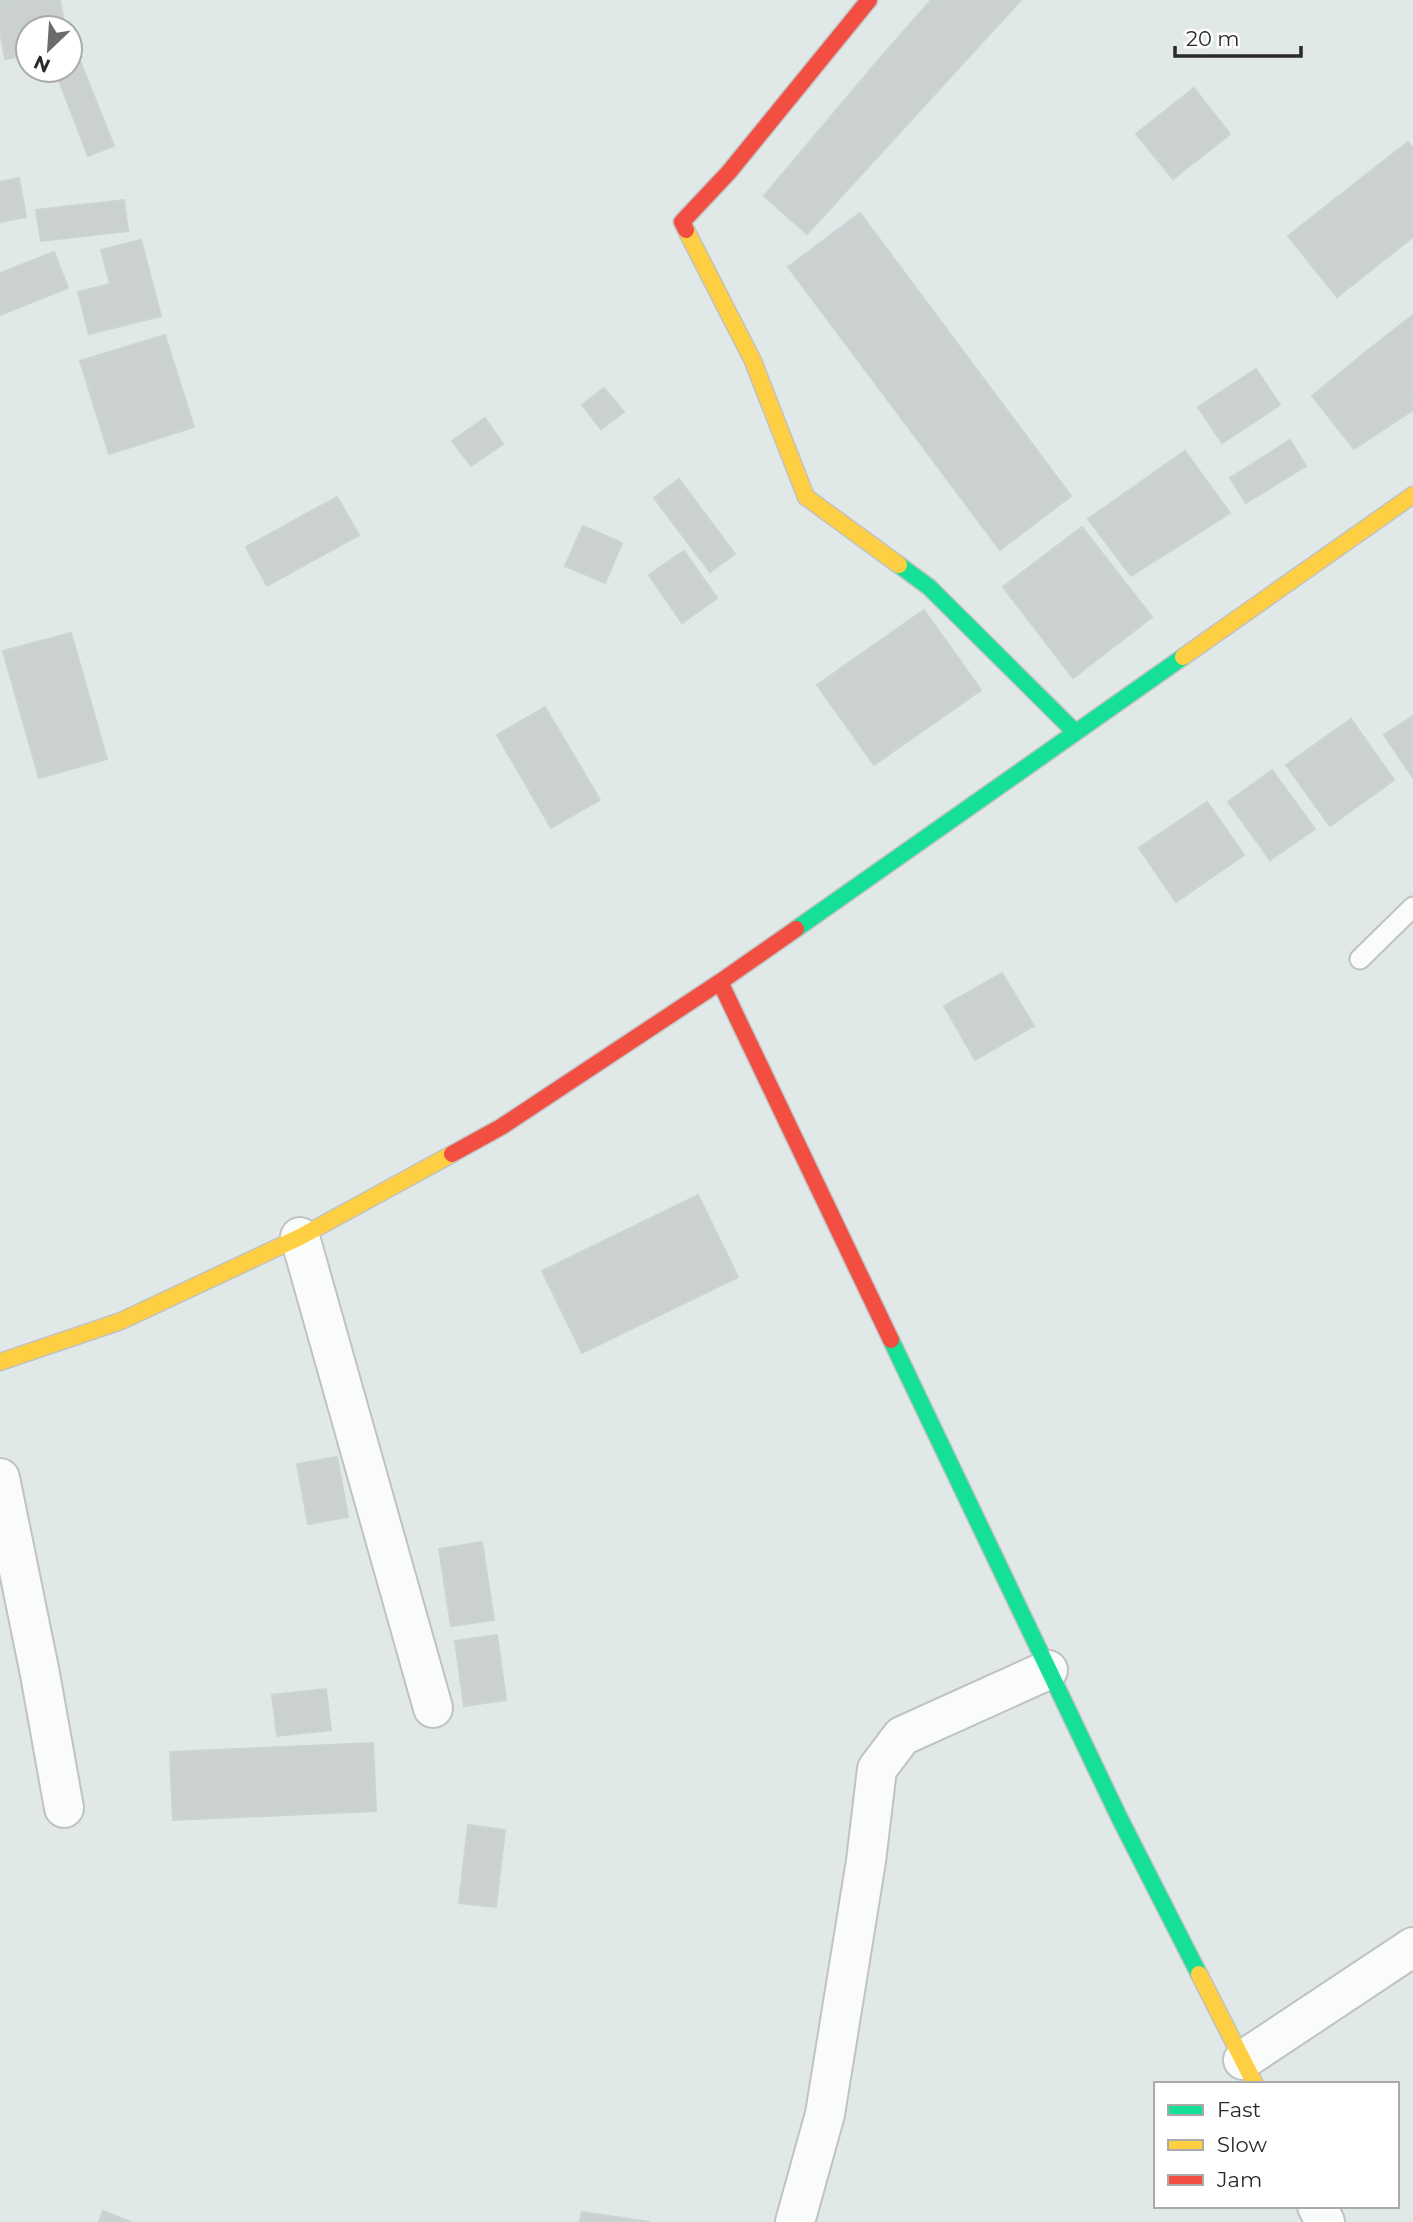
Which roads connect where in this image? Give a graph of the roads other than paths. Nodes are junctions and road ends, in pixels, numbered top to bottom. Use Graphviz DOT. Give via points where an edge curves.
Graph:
graph roads {
  1 [pos="869,0"];
  2 [pos="1413,495"];
  3 [pos="1075,732"];
  4 [pos="1413,907"];
  5 [pos="1360,959"];
  6 [pos="720,982"];
  7 [pos="299,1237"];
  8 [pos="0,1362"];
  9 [pos="0,1478"];
  10 [pos="1048,1670"];
  11 [pos="433,1708"];
  12 [pos="64,1808"];
  13 [pos="1413,1947"];
  14 [pos="1249,2072"];
  15 [pos="795,2222"];
  1 -- 3 [label="street" via="729,172 682,222 753,361 806,496 929,587"];
  2 -- 3 [label="street"];
  3 -- 6 [label="street"];
  4 -- 5 [label="lane"];
  6 -- 7 [label="street" via="501,1127"];
  6 -- 10 [label="street"];
  7 -- 8 [label="street" via="121,1321"];
  7 -- 11 [label="street"];
  9 -- 12 [label="street"];
  10 -- 14 [label="street"];
  10 -- 15 [label="street" via="902,1736 877,1769 825,2114"];
  13 -- 14 [label="street"];
}
